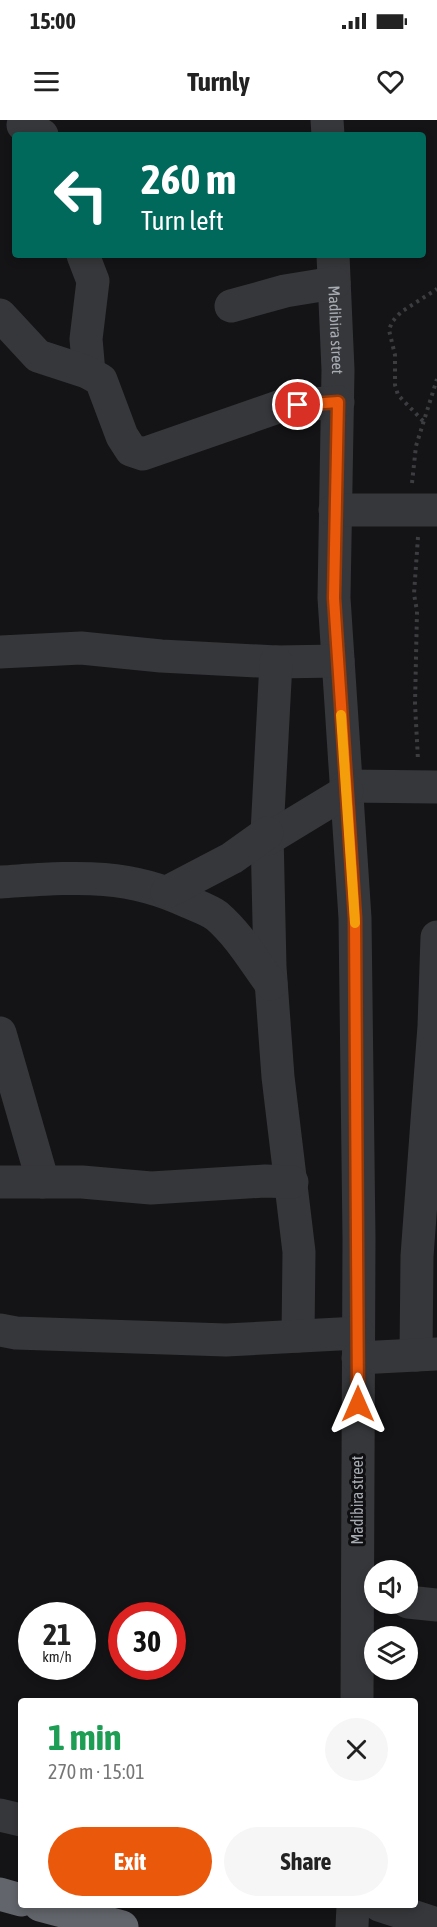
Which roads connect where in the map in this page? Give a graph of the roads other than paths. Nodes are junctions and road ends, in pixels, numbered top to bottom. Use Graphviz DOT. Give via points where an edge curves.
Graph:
graph roads {
  1 [pos="85,258"];
  2 [pos="334,269"];
  3 [pos="231,306"];
  4 [pos="0,315"];
  5 [pos="89,373"];
  6 [pos="338,402"];
  7 [pos="335,510"];
  8 [pos="419,510"];
  9 [pos="0,652"];
  10 [pos="338,661"];
  11 [pos="276,662"];
  12 [pos="430,787"];
  13 [pos="346,788"];
  14 [pos="267,836"];
  15 [pos="0,882"];
  16 [pos="167,892"];
  17 [pos="437,937"];
  18 [pos="272,984"];
  19 [pos="0,1034"];
  20 [pos="0,1182"];
  21 [pos="43,1182"];
  22 [pos="292,1182"];
  23 [pos="0,1330"];
  24 [pos="298,1336"];
  25 [pos="358,1345"];
  26 [pos="427,1354"];
  27 [pos="365,1560"];
  28 [pos="418,1603"];
  29 [pos="437,1605"];
  30 [pos="365,1614"];
  31 [pos="357,1698"];
  32 [pos="0,1815"];
  33 [pos="18,1820"];
  34 [pos="0,1894"];
  35 [pos="18,1899"];
  36 [pos="51,1908"];
  37 [pos="353,1908"];
  38 [pos="388,1908"];
  39 [pos="437,1924"];
  40 [pos="122,1927"];
  41 [pos="352,1927"];
  1 -- 5 [label="street" via="93,281 86,339"];
  2 -- 3 [label="street" via="285,291"];
  2 -- 6 [label="street, Madibira street"];
  4 -- 5 [label="street" via="38,356"];
  5 -- 6 [label="street" via="101,380 122,436 132,450 143,454 278,407"];
  6 -- 7 [label="street, Madibira street"];
  7 -- 8 [label="street"];
  7 -- 10 [label="street, Madibira street"];
  9 -- 11 [label="street" via="81,648"];
  10 -- 11 [label="street"];
  10 -- 13 [label="street, Madibira street"];
  11 -- 14 [label="street"];
  12 -- 13 [label="street"];
  13 -- 14 [label="street"];
  13 -- 25 [label="street, Madibira street" via="355,918"];
  14 -- 16 [label="street"];
  14 -- 18 [label="street"];
  15 -- 16 [label="street" via="117,879"];
  16 -- 18 [label="street" via="215,915"];
  17 -- 26 [label="street" via="417,1256"];
  18 -- 22 [label="street" via="278,1077"];
  19 -- 21 [label="street"];
  20 -- 21 [label="street"];
  21 -- 22 [label="street" via="151,1188"];
  22 -- 24 [label="street" via="299,1252"];
  23 -- 24 [label="street" via="226,1340"];
  24 -- 25 [label="street"];
  25 -- 26 [label="street"];
  25 -- 27 [label="street, Madibira street"];
  28 -- 29 [label="street"];
  30 -- 31 [label="street, Madibira street"];
  32 -- 33 [label="street"];
  34 -- 35 [label="highway"];
  36 -- 40 [label="highway"];
  37 -- 41 [label="street"];
  38 -- 39 [label="street"];
}
